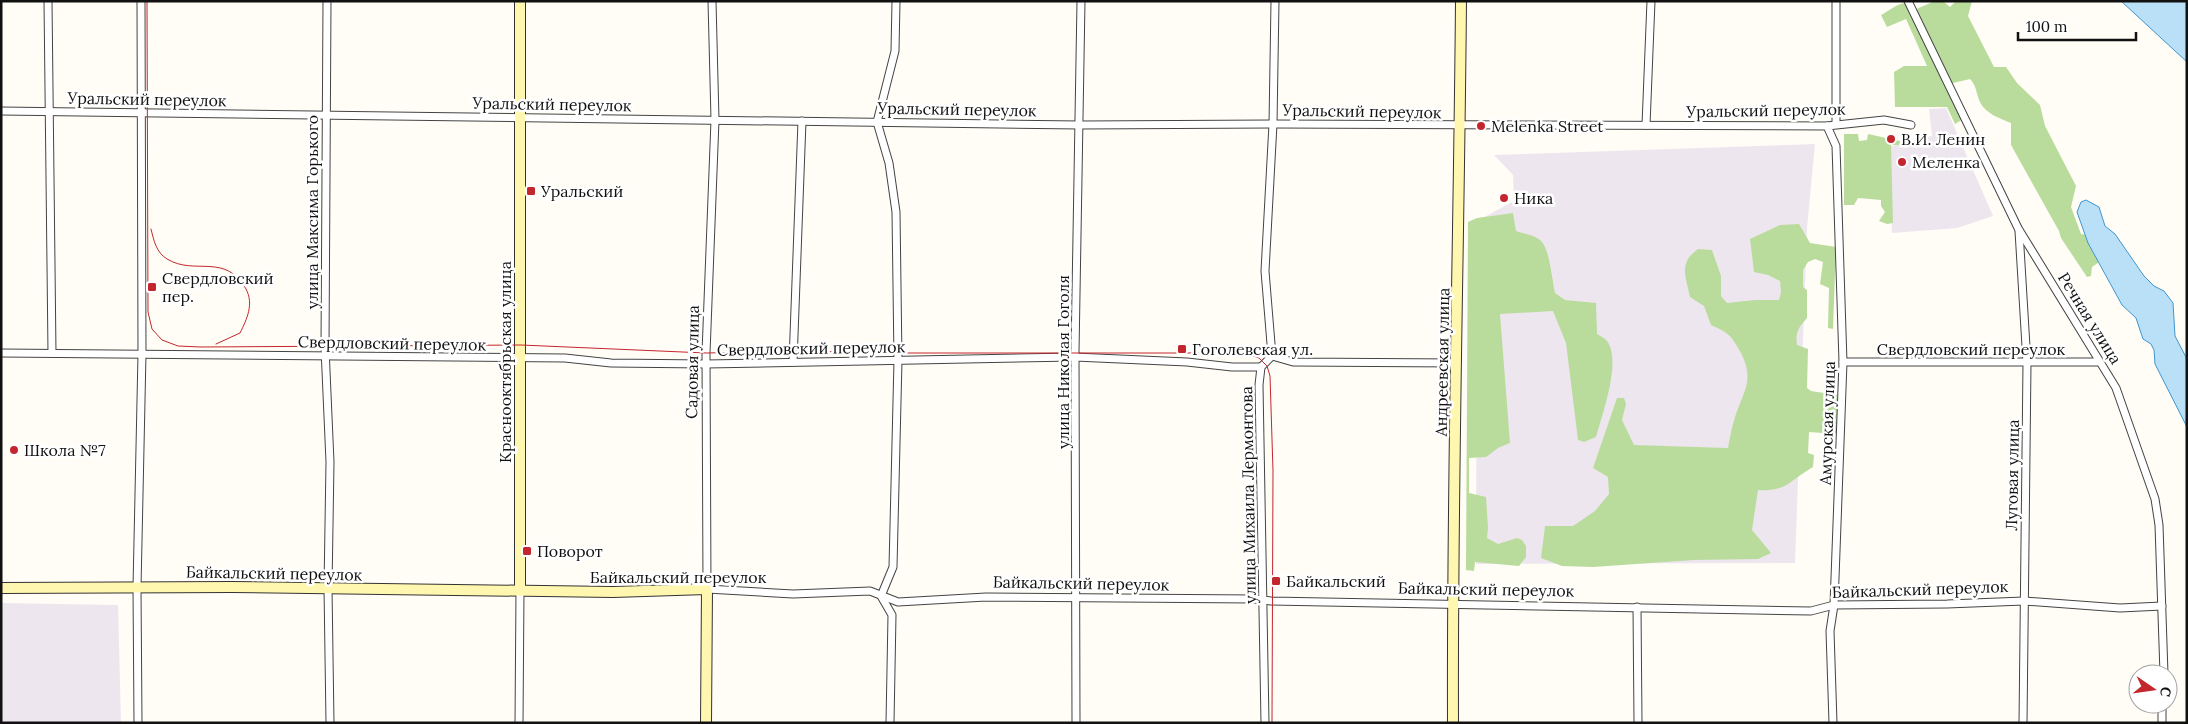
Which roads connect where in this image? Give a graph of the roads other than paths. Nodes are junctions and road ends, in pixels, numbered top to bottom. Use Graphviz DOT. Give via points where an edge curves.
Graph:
graph roads {
  1 [pos="48,1"];
  2 [pos="141,1"];
  3 [pos="327,1"];
  4 [pos="520,1"];
  5 [pos="712,1"];
  6 [pos="896,1"];
  7 [pos="1081,1"];
  8 [pos="1275,1"];
  9 [pos="1461,1"];
  10 [pos="1651,1"];
  11 [pos="1836,1"];
  12 [pos="1908,1"];
  13 [pos="1,111"];
  14 [pos="48,112"];
  15 [pos="141,112"];
  16 [pos="326,114"];
  17 [pos="520,117"];
  18 [pos="715,120"];
  19 [pos="802,121"];
  20 [pos="878,122"];
  21 [pos="1273,124"];
  22 [pos="1836,124"];
  23 [pos="1080,125"];
  24 [pos="1460,125"];
  25 [pos="1911,125"];
  26 [pos="1646,126"];
  27 [pos="1827,126"];
  28 [pos="2018,228"];
  29 [pos="1,353"];
  30 [pos="52,353"];
  31 [pos="142,354"];
  32 [pos="326,356"];
  33 [pos="1272,356"];
  34 [pos="1075,357"];
  35 [pos="520,358"];
  36 [pos="898,360"];
  37 [pos="793,362"];
  38 [pos="1843,362"];
  39 [pos="2099,362"];
  40 [pos="1457,363"];
  41 [pos="2028,363"];
  42 [pos="706,364"];
  43 [pos="1262,367"];
  44 [pos="1,588"];
  45 [pos="137,588"];
  46 [pos="328,588"];
  47 [pos="707,589"];
  48 [pos="520,590"];
  49 [pos="881,596"];
  50 [pos="1076,598"];
  51 [pos="1263,601"];
  52 [pos="2024,601"];
  53 [pos="1452,605"];
  54 [pos="1834,605"];
  55 [pos="2162,606"];
  56 [pos="1637,607"];
  57 [pos="2164,664"];
  58 [pos="138,723"];
  59 [pos="330,723"];
  60 [pos="519,723"];
  61 [pos="706,723"];
  62 [pos="890,723"];
  63 [pos="1076,723"];
  64 [pos="1265,723"];
  65 [pos="1453,723"];
  66 [pos="1638,723"];
  67 [pos="1832,723"];
  68 [pos="2024,723"];
  1 -- 14 [label="street"];
  2 -- 15 [label="street"];
  3 -- 16 [label="street, улица Максима Горького"];
  4 -- 17 [label="main road, Краснооктябрьская улица"];
  5 -- 18 [label="street, Садовая улица"];
  6 -- 20 [label="street" via="895,50"];
  7 -- 23 [label="street, улица Николая Гоголя"];
  8 -- 21 [label="street"];
  9 -- 24 [label="main road, Андреевская улица"];
  10 -- 26 [label="street"];
  11 -- 22 [label="street"];
  12 -- 28 [label="street, Речная улица"];
  13 -- 14 [label="street, Уральский переулок"];
  14 -- 15 [label="street, Уральский переулок"];
  14 -- 30 [label="street"];
  15 -- 16 [label="street, Уральский переулок"];
  15 -- 31 [label="street"];
  16 -- 17 [label="street, Уральский переулок"];
  16 -- 32 [label="street, улица Максима Горького"];
  17 -- 18 [label="street, Уральский переулок"];
  17 -- 35 [label="main road, Краснооктябрьская улица"];
  18 -- 19 [label="street, Уральский переулок"];
  18 -- 42 [label="street, Садовая улица"];
  19 -- 20 [label="street, Уральский переулок"];
  19 -- 37 [label="street"];
  20 -- 23 [label="street, Уральский переулок"];
  20 -- 36 [label="street" via="889,162 896,212"];
  21 -- 23 [label="street, Уральский переулок"];
  21 -- 24 [label="street, Уральский переулок"];
  21 -- 33 [label="street" via="1265,271"];
  22 -- 25 [label="street, Уральский переулок" via="1884,120"];
  22 -- 27 [label="street, Уральский переулок"];
  23 -- 34 [label="street, улица Николая Гоголя"];
  24 -- 26 [label="street, Уральский переулок"];
  24 -- 40 [label="main road, Андреевская улица"];
  26 -- 27 [label="street, Уральский переулок"];
  27 -- 38 [label="street, Амурская улица" via="1836,146"];
  28 -- 39 [label="street, Речная улица"];
  28 -- 41 [label="street, Луговая улица"];
  29 -- 30 [label="street, Свердловский переулок"];
  30 -- 31 [label="street, Свердловский переулок"];
  31 -- 32 [label="street, Свердловский переулок"];
  31 -- 45 [label="street"];
  32 -- 35 [label="street, Свердловский переулок"];
  32 -- 46 [label="street, улица Максима Горького" via="330,462"];
  33 -- 40 [label="street" via="1293,362"];
  33 -- 43 [label="street, улица Михаила Лермонтова"];
  34 -- 36 [label="street, Свердловский переулок"];
  34 -- 43 [label="street, Свердловский переулок" via="1187,362 1232,368"];
  34 -- 50 [label="street, улица Николая Гоголя"];
  35 -- 42 [label="street, Свердловский переулок"];
  35 -- 48 [label="main road, Краснооктябрьская улица"];
  36 -- 37 [label="street, Свердловский переулок"];
  36 -- 49 [label="street" via="893,567"];
  37 -- 42 [label="street, Свердловский переулок"];
  38 -- 41 [label="street, Свердловский переулок"];
  38 -- 54 [label="street, Амурская улица"];
  39 -- 41 [label="street, Свердловский переулок"];
  39 -- 55 [label="street, Речная улица" via="2116,388 2155,499"];
  40 -- 53 [label="main road, Андреевская улица"];
  41 -- 52 [label="street, Луговая улица"];
  42 -- 47 [label="street, Садовая улица"];
  43 -- 51 [label="street, улица Михаила Лермонтова" via="1259,385"];
  44 -- 45 [label="main road, Байкальский переулок"];
  45 -- 46 [label="main road, Байкальский переулок"];
  45 -- 58 [label="street"];
  46 -- 48 [label="main road, Байкальский переулок"];
  46 -- 59 [label="street, улица Максима Горького"];
  47 -- 48 [label="main road, Байкальский переулок"];
  47 -- 49 [label="street, Байкальский переулок" via="793,594 870,591"];
  47 -- 61 [label="main road, Садовая улица"];
  48 -- 60 [label="street, Краснооктябрьская улица"];
  49 -- 50 [label="street, Байкальский переулок" via="898,602 986,597"];
  49 -- 62 [label="street" via="892,615"];
  50 -- 51 [label="street, Байкальский переулок"];
  50 -- 63 [label="street, улица Николая Гоголя"];
  51 -- 53 [label="street, Байкальский переулок"];
  51 -- 64 [label="street, улица Михаила Лермонтова"];
  52 -- 54 [label="street, Байкальский переулок"];
  52 -- 55 [label="street, Байкальский переулок" via="2120,608"];
  52 -- 68 [label="street, Луговая улица"];
  53 -- 56 [label="street, Байкальский переулок"];
  53 -- 65 [label="main road, Андреевская улица"];
  54 -- 56 [label="street, Байкальский переулок" via="1811,611"];
  54 -- 67 [label="street, Амурская улица" via="1830,631"];
  55 -- 57 [label="street, Речная улица"];
  56 -- 66 [label="street"];
}
